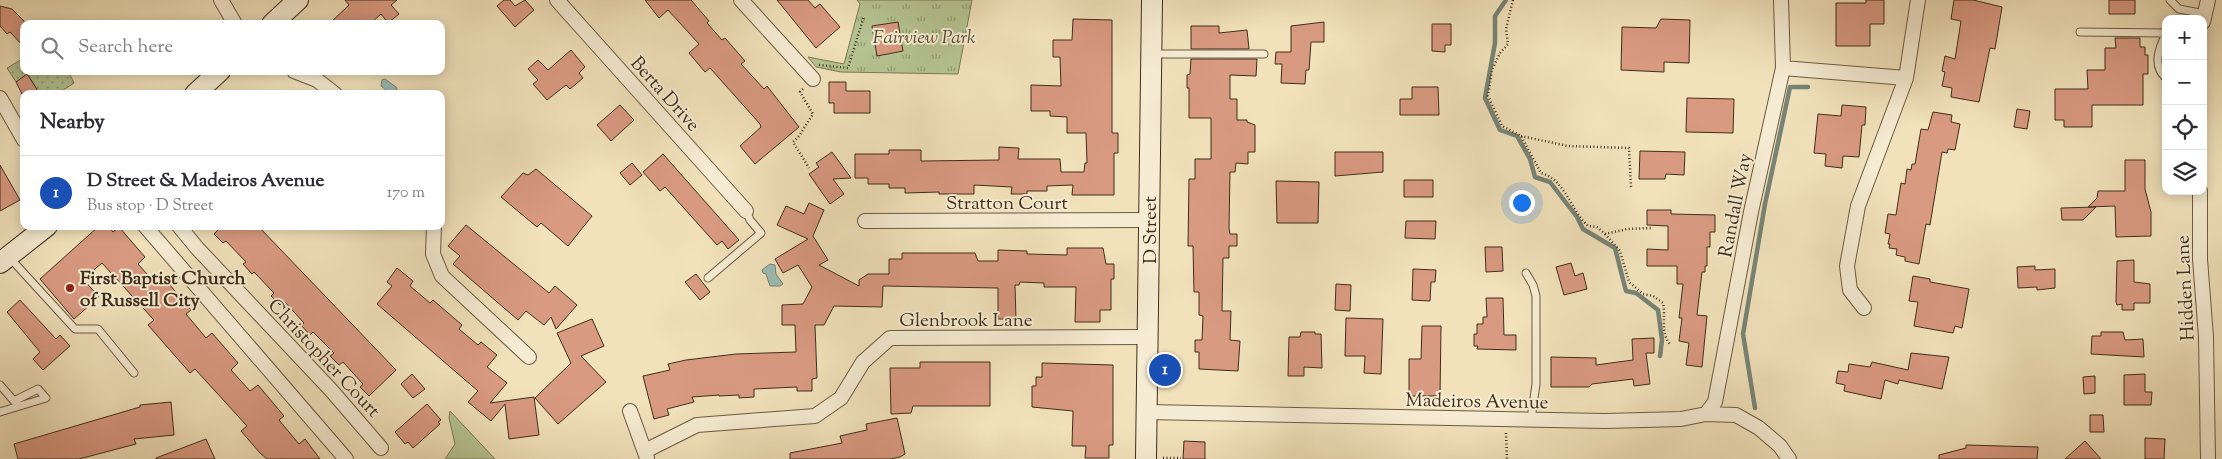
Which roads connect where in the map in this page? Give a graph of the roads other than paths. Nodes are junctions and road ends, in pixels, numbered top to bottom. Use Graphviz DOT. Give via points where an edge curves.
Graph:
graph roads {
  1 [pos="221,0"];
  2 [pos="298,0"];
  3 [pos="557,0"];
  4 [pos="741,0"];
  5 [pos="1152,0"];
  6 [pos="1781,0"];
  7 [pos="1918,0"];
  8 [pos="2170,0"];
  9 [pos="2201,15"];
  10 [pos="233,20"];
  11 [pos="276,20"];
  12 [pos="2080,32"];
  13 [pos="2162,34"];
  14 [pos="2162,42"];
  15 [pos="1151,54"];
  16 [pos="1264,54"];
  17 [pos="1783,68"];
  18 [pos="809,74"];
  19 [pos="216,75"];
  20 [pos="304,75"];
  21 [pos="2162,75"];
  22 [pos="1906,78"];
  23 [pos="199,90"];
  24 [pos="330,90"];
  25 [pos="0,98"];
  26 [pos="20,133"];
  27 [pos="2200,195"];
  28 [pos="746,211"];
  29 [pos="1149,220"];
  30 [pos="865,221"];
  31 [pos="42,230"];
  32 [pos="149,230"];
  33 [pos="182,230"];
  34 [pos="434,230"];
  35 [pos="4,260"];
  36 [pos="1526,272"];
  37 [pos="708,278"];
  38 [pos="1864,308"];
  39 [pos="1148,337"];
  40 [pos="529,358"];
  41 [pos="134,373"];
  42 [pos="0,385"];
  43 [pos="630,411"];
  44 [pos="0,412"];
  45 [pos="1147,412"];
  46 [pos="1706,414"];
  47 [pos="1531,419"];
  48 [pos="381,448"];
  49 [pos="646,455"];
  50 [pos="1154,458"];
  51 [pos="346,459"];
  52 [pos="1789,459"];
  53 [pos="2208,459"];
  1 -- 10 [label="street"];
  2 -- 11 [label="main road"];
  3 -- 28 [label="street, Berta Drive"];
  4 -- 18 [label="street"];
  5 -- 15 [label="main road, D Street"];
  6 -- 17 [label="street, Randall Way"];
  7 -- 22 [label="street"];
  8 -- 9 [label="lane" via="2179,9"];
  12 -- 13 [label="lane"];
  14 -- 21 [label="lane" via="2157,53"];
  15 -- 16 [label="lane"];
  15 -- 29 [label="main road, D Street"];
  17 -- 22 [label="street"];
  17 -- 46 [label="street, Randall Way" via="1754,195 1715,402"];
  19 -- 23 [label="main road"];
  20 -- 24 [label="street"];
  22 -- 38 [label="street" via="1858,206 1847,266 1850,290"];
  25 -- 26 [label="street"];
  27 -- 53 [label="street, Hidden Lane"];
  28 -- 37 [label="lane" via="761,234"];
  29 -- 30 [label="street, Stratton Court"];
  29 -- 39 [label="main road, D Street"];
  31 -- 35 [label="main road"];
  32 -- 51 [label="street"];
  33 -- 48 [label="street, Christopher Court"];
  34 -- 40 [label="street" via="433,254 442,276"];
  35 -- 41 [label="lane" via="75,329 98,329"];
  36 -- 47 [label="lane" via="1536,296 1536,384"];
  39 -- 45 [label="main road, D Street"];
  39 -- 49 [label="street, Glenbrook Lane" via="890,338 863,362 841,398 815,416 697,425"];
  42 -- 44 [label="lane" via="14,401 38,390 46,398"];
  43 -- 49 [label="street, Glenbrook Lane"];
  45 -- 47 [label="street, Madeiros Avenue"];
  45 -- 50 [label="main road, D Street"];
  46 -- 47 [label="street, Madeiros Avenue" via="1681,419"];
  46 -- 52 [label="street, Madeiros Avenue" via="1736,415 1759,428 1780,446"];
}
